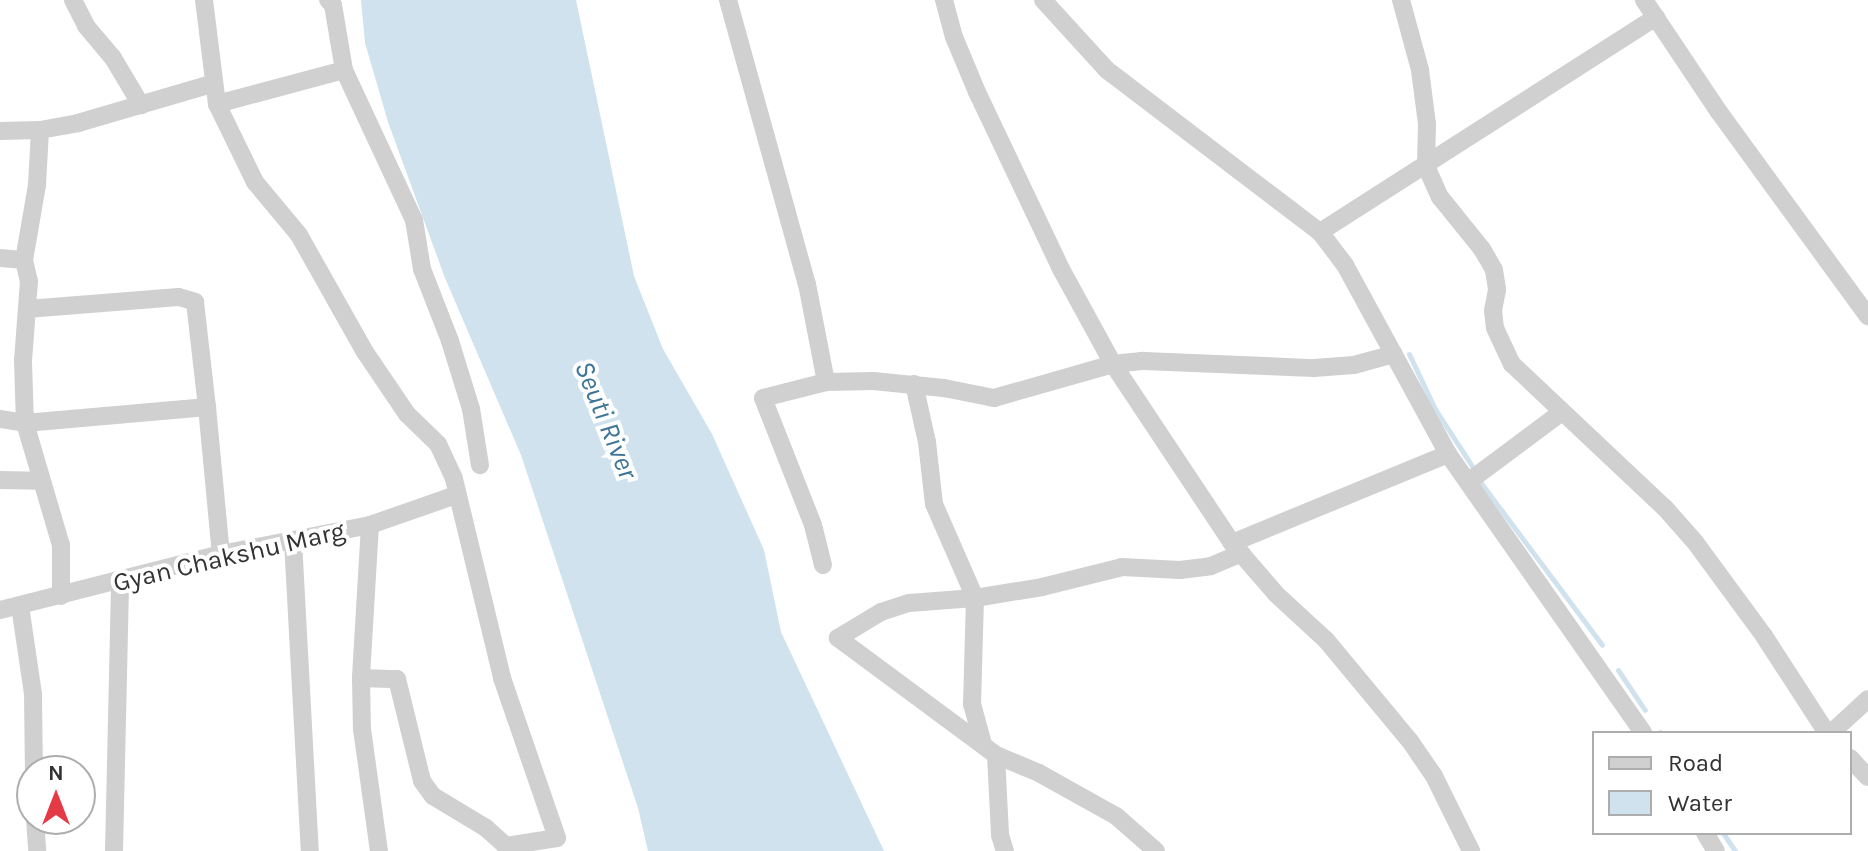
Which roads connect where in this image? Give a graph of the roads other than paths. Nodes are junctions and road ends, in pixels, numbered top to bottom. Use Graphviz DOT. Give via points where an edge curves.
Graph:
graph roads {
  1 [pos="73,0"];
  2 [pos="204,0"];
  3 [pos="328,0"];
  4 [pos="728,0"];
  5 [pos="944,0"];
  6 [pos="1043,0"];
  7 [pos="1401,0"];
  8 [pos="1644,0"];
  9 [pos="1656,17"];
  10 [pos="344,70"];
  11 [pos="211,84"];
  12 [pos="217,104"];
  13 [pos="141,105"];
  14 [pos="40,130"];
  15 [pos="0,131"];
  16 [pos="1426,166"];
  17 [pos="1320,232"];
  18 [pos="0,258"];
  19 [pos="24,260"];
  20 [pos="27,309"];
  21 [pos="1868,316"];
  22 [pos="1394,354"];
  23 [pos="1113,364"];
  24 [pos="826,382"];
  25 [pos="914,384"];
  26 [pos="207,407"];
  27 [pos="1562,412"];
  28 [pos="0,419"];
  29 [pos="25,423"];
  30 [pos="1448,454"];
  31 [pos="480,465"];
  32 [pos="0,480"];
  33 [pos="39,481"];
  34 [pos="1468,482"];
  35 [pos="456,495"];
  36 [pos="370,525"];
  37 [pos="293,541"];
  38 [pos="1236,548"];
  39 [pos="221,554"];
  40 [pos="823,565"];
  41 [pos="120,582"];
  42 [pos="61,596"];
  43 [pos="975,598"];
  44 [pos="20,606"];
  45 [pos="0,610"];
  46 [pos="361,678"];
  47 [pos="1868,699"];
  48 [pos="1642,731"];
  49 [pos="1828,731"];
  50 [pos="1831,731"];
  51 [pos="990,750"];
  52 [pos="34,755"];
  53 [pos="1852,760"];
  54 [pos="1868,777"];
  55 [pos="506,849"];
  56 [pos="114,851"];
  57 [pos="310,851"];
  58 [pos="379,851"];
  59 [pos="1005,851"];
  60 [pos="1156,851"];
  61 [pos="1471,851"];
  1 -- 13 [label="street"];
  2 -- 11 [label="street"];
  3 -- 10 [label="street"];
  4 -- 24 [label="street" via="807,284"];
  5 -- 23 [label="street" via="977,92 1061,269"];
  6 -- 17 [label="street" via="1107,70"];
  7 -- 16 [label="street" via="1420,70"];
  8 -- 9 [label="street"];
  9 -- 16 [label="street"];
  9 -- 21 [label="street"];
  10 -- 12 [label="street"];
  10 -- 31 [label="street" via="414,220 422,269 471,409"];
  11 -- 12 [label="street"];
  11 -- 13 [label="street"];
  12 -- 35 [label="street" via="255,182 299,235 407,414 438,444"];
  13 -- 14 [label="street"];
  14 -- 15 [label="street"];
  14 -- 19 [label="street"];
  16 -- 17 [label="street"];
  16 -- 27 [label="street" via="1440,197 1494,270 1495,328 1512,364"];
  17 -- 22 [label="street" via="1345,265"];
  18 -- 19 [label="street"];
  19 -- 20 [label="street"];
  20 -- 26 [label="street" via="179,297 195,302"];
  20 -- 29 [label="street"];
  22 -- 23 [label="street" via="1314,368"];
  22 -- 30 [label="street"];
  23 -- 25 [label="street" via="994,398"];
  23 -- 38 [label="street"];
  24 -- 25 [label="street"];
  24 -- 40 [label="street" via="763,398 813,525"];
  25 -- 43 [label="street" via="934,504"];
  26 -- 29 [label="street"];
  26 -- 39 [label="street"];
  27 -- 34 [label="street"];
  27 -- 49 [label="street" via="1695,542"];
  28 -- 29 [label="street"];
  29 -- 33 [label="street"];
  30 -- 34 [label="street"];
  30 -- 38 [label="street"];
  32 -- 33 [label="street"];
  33 -- 42 [label="street" via="61,545"];
  34 -- 48 [label="street"];
  35 -- 36 [label="street, Gyan Chakshu Marg"];
  35 -- 55 [label="street" via="502,678 557,838"];
  36 -- 37 [label="street, Gyan Chakshu Marg"];
  36 -- 46 [label="street"];
  37 -- 39 [label="street, Gyan Chakshu Marg"];
  37 -- 57 [label="street"];
  38 -- 43 [label="street" via="1211,566 1122,567"];
  38 -- 61 [label="street" via="1326,640 1410,741 1434,776"];
  39 -- 41 [label="street, Gyan Chakshu Marg"];
  41 -- 42 [label="street, Gyan Chakshu Marg"];
  41 -- 56 [label="street"];
  42 -- 44 [label="street, Gyan Chakshu Marg"];
  43 -- 51 [label="street" via="972,704 975,727"];
  43 -- 51 [label="street" via="909,603 881,612 838,638"];
  44 -- 45 [label="street, Gyan Chakshu Marg"];
  44 -- 52 [label="street" via="33,694"];
  46 -- 55 [label="street" via="397,679 422,781 433,796 486,828"];
  46 -- 58 [label="street" via="362,729"];
  47 -- 50 [label="street"];
  51 -- 59 [label="street"];
  51 -- 60 [label="street" via="1116,816"];
  53 -- 54 [label="street"];
}
